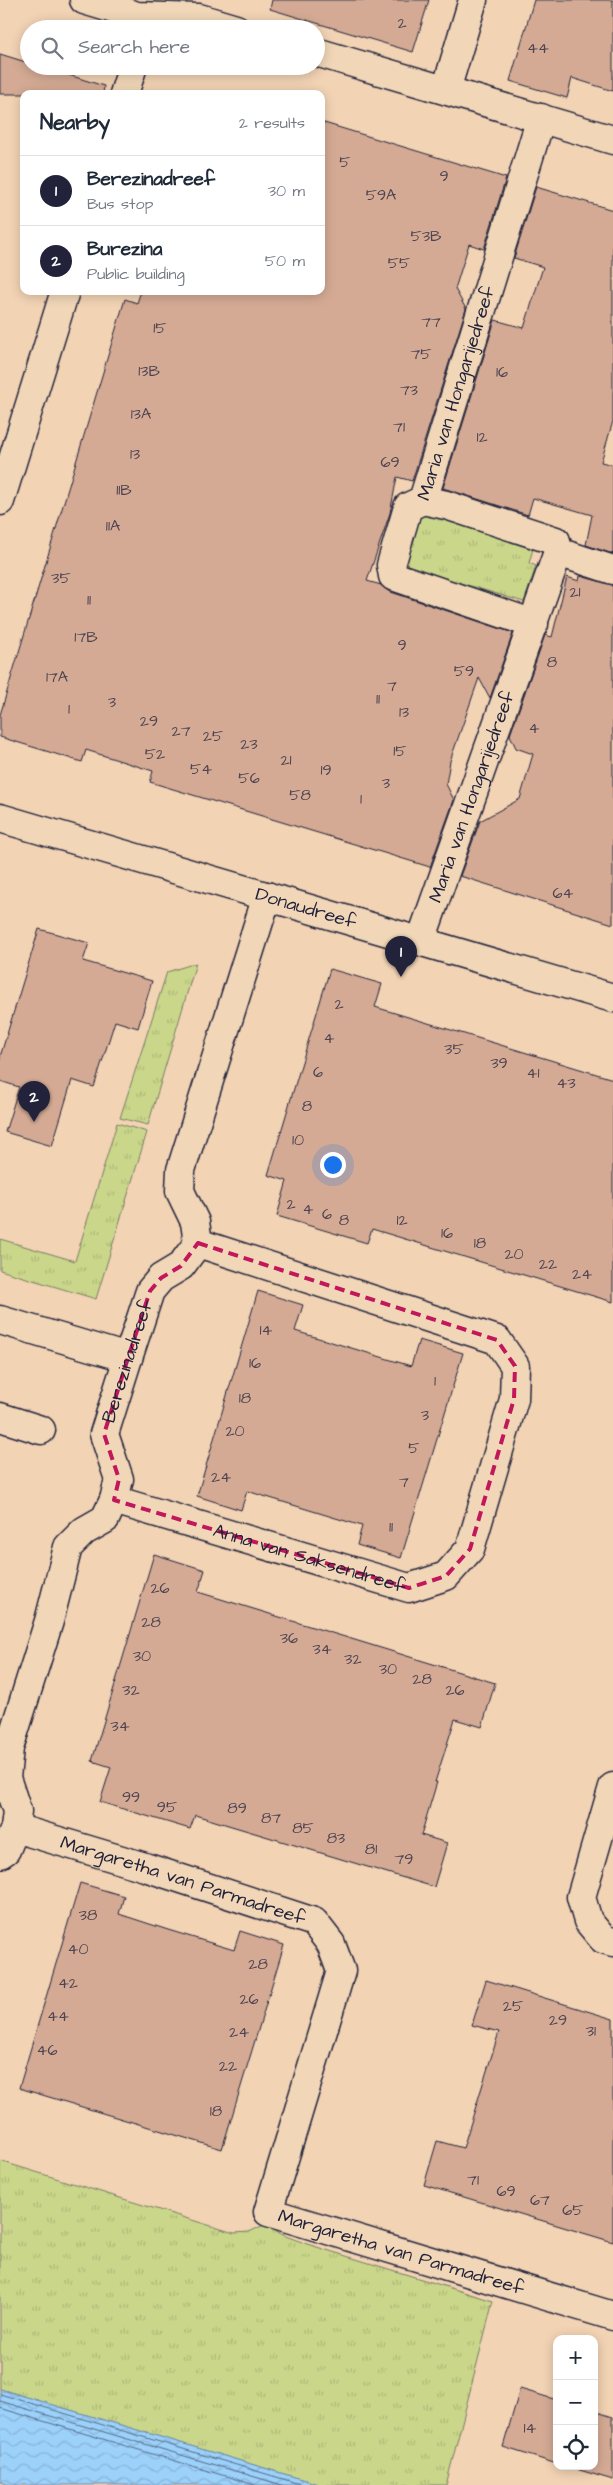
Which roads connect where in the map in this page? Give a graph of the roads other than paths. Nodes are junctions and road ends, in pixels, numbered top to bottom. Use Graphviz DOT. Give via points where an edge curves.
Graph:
graph roads {
  1 [pos="84,0"];
  2 [pos="473,0"];
  3 [pos="138,15"];
  4 [pos="206,20"];
  5 [pos="325,55"];
  6 [pos="129,75"];
  7 [pos="125,90"];
  8 [pos="446,90"];
  9 [pos="541,118"];
  10 [pos="613,140"];
  11 [pos="64,295"];
  12 [pos="423,500"];
  13 [pos="0,501"];
  14 [pos="558,552"];
  15 [pos="613,570"];
  16 [pos="534,624"];
  17 [pos="0,818"];
  18 [pos="267,896"];
  19 [pos="420,940"];
  20 [pos="613,998"];
  21 [pos="198,1243"];
  22 [pos="0,1320"];
  23 [pos="128,1358"];
  24 [pos="0,1417"];
  25 [pos="41,1430"];
  26 [pos="114,1500"];
  27 [pos="613,1787"];
  28 [pos="15,1828"];
  29 [pos="0,1854"];
  30 [pos="613,1942"];
  31 [pos="613,2316"];
  1 -- 3 [label="street"];
  2 -- 8 [label="street"];
  3 -- 4 [label="street"];
  5 -- 8 [label="street"];
  6 -- 7 [label="street"];
  8 -- 9 [label="street"];
  9 -- 10 [label="street"];
  9 -- 12 [label="street, Maria van Hongarijedreef"];
  11 -- 13 [label="street"];
  12 -- 14 [label="street" via="556,541"];
  12 -- 16 [label="street, Maria van Hongarijedreef" via="408,507 391,565 393,576"];
  14 -- 15 [label="street"];
  14 -- 16 [label="street, Maria van Hongarijedreef"];
  16 -- 19 [label="street, Maria van Hongarijedreef"];
  17 -- 18 [label="street, Donaudreef"];
  18 -- 19 [label="street, Donaudreef"];
  18 -- 21 [label="street" via="181,1170 180,1191 195,1222"];
  19 -- 20 [label="street, Donaudreef"];
  21 -- 23 [label="street, Berezinadreef" via="181,1266 161,1278 150,1291"];
  21 -- 26 [label="street, Anna van Saksendreef" via="497,1340 515,1366 514,1399 470,1549 446,1576 409,1588"];
  22 -- 23 [label="street"];
  23 -- 26 [label="street, Berezinadreef" via="104,1434 119,1479"];
  24 -- 25 [label="street"];
  26 -- 28 [label="street, Berezinadreef" via="105,1519 84,1531 68,1547 9,1748 6,1778 18,1811"];
  27 -- 30 [label="street" via="581,1897 588,1921 603,1939"];
  28 -- 29 [label="street, Berezinadreef" via="6,1850"];
  28 -- 31 [label="street, Margaretha van Parmadreef" via="314,1922 331,1944 341,1971 268,2212"];
}
